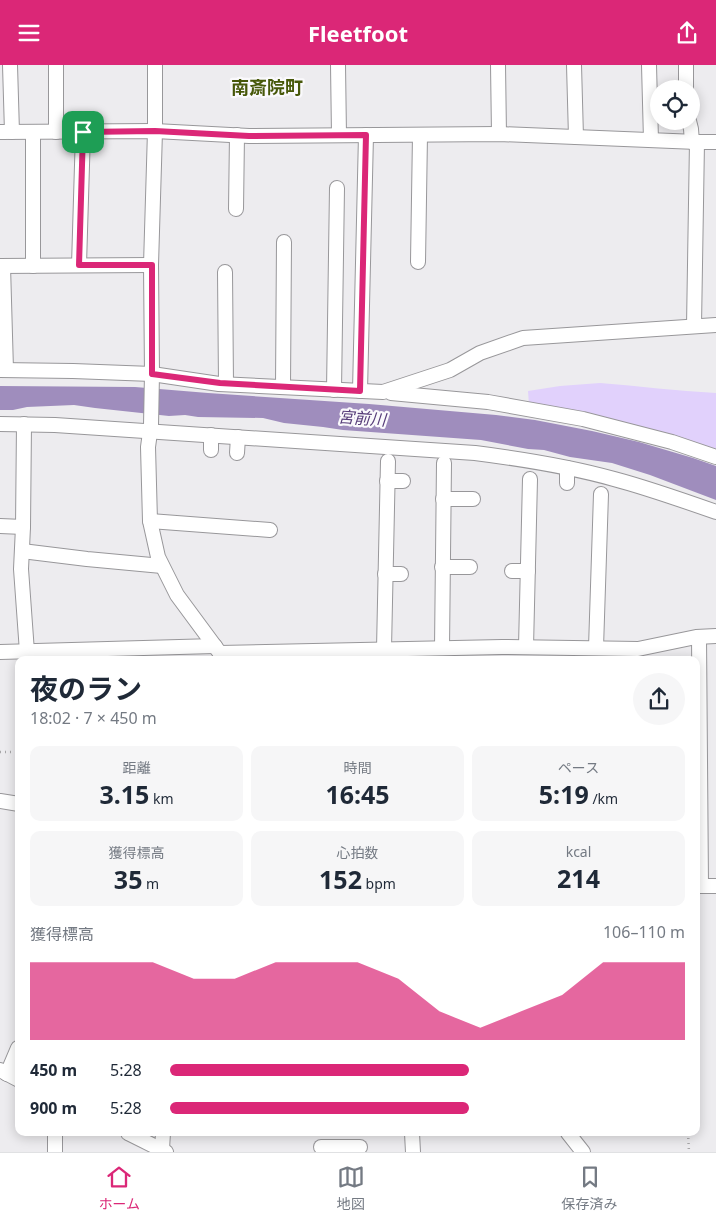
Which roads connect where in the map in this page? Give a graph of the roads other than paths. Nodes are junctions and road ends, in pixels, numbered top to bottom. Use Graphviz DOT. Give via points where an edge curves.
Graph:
graph roads {
  1 [pos="10,65"];
  2 [pos="56,65"];
  3 [pos="155,65"];
  4 [pos="338,65"];
  5 [pos="498,65"];
  6 [pos="574,65"];
  7 [pos="649,65"];
  8 [pos="686,65"];
  9 [pos="686,80"];
  10 [pos="692,130"];
  11 [pos="155,131"];
  12 [pos="6,132"];
  13 [pos="34,132"];
  14 [pos="56,132"];
  15 [pos="83,132"];
  16 [pos="499,134"];
  17 [pos="237,135"];
  18 [pos="339,135"];
  19 [pos="366,135"];
  20 [pos="420,135"];
  21 [pos="576,137"];
  22 [pos="651,140"];
  23 [pos="695,142"];
  24 [pos="716,142"];
  25 [pos="337,188"];
  26 [pos="236,209"];
  27 [pos="284,242"];
  28 [pos="418,262"];
  29 [pos="79,265"];
  30 [pos="152,265"];
  31 [pos="2,266"];
  32 [pos="34,266"];
  33 [pos="225,273"];
  34 [pos="716,325"];
  35 [pos="694,326"];
  36 [pos="3,370"];
  37 [pos="152,377"];
  38 [pos="226,384"];
  39 [pos="283,387"];
  40 [pos="334,390"];
  41 [pos="360,391"];
  42 [pos="383,392"];
  43 [pos="0,424"];
  44 [pos="24,424"];
  45 [pos="150,428"];
  46 [pos="211,435"];
  47 [pos="238,437"];
  48 [pos="211,451"];
  49 [pos="237,453"];
  50 [pos="716,457"];
  51 [pos="388,461"];
  52 [pos="444,463"];
  53 [pos="567,468"];
  54 [pos="530,479"];
  55 [pos="387,481"];
  56 [pos="403,481"];
  57 [pos="567,483"];
  58 [pos="601,493"];
  59 [pos="443,499"];
  60 [pos="474,499"];
  61 [pos="716,512"];
  62 [pos="150,521"];
  63 [pos="0,526"];
  64 [pos="23,527"];
  65 [pos="270,530"];
  66 [pos="22,551"];
  67 [pos="162,566"];
  68 [pos="442,567"];
  69 [pos="470,567"];
  70 [pos="512,571"];
  71 [pos="528,571"];
  72 [pos="385,575"];
  73 [pos="401,575"];
  74 [pos="716,636"];
  75 [pos="699,637"];
  76 [pos="442,648"];
  77 [pos="596,648"];
  78 [pos="384,649"];
  79 [pos="27,651"];
  80 [pos="522,651"];
  81 [pos="0,652"];
  82 [pos="176,653"];
  83 [pos="220,653"];
  84 [pos="572,654"];
  85 [pos="646,654"];
  86 [pos="42,655"];
  87 [pos="699,656"];
  88 [pos="0,801"];
  89 [pos="15,803"];
  90 [pos="700,886"];
  91 [pos="716,887"];
  92 [pos="15,1056"];
  93 [pos="8,1075"];
  94 [pos="55,1136"];
  95 [pos="134,1136"];
  96 [pos="163,1136"];
  97 [pos="412,1136"];
  98 [pos="570,1136"];
  99 [pos="321,1144"];
  100 [pos="360,1147"];
  101 [pos="164,1151"];
  102 [pos="55,1152"];
  103 [pos="413,1152"];
  104 [pos="583,1152"];
  1 -- 12 [label="street"];
  2 -- 14 [label="street"];
  3 -- 11 [label="street"];
  4 -- 18 [label="street"];
  5 -- 16 [label="street"];
  6 -- 21 [label="street"];
  7 -- 22 [label="street"];
  8 -- 9 [label="street"];
  10 -- 23 [label="street"];
  11 -- 15 [label="street"];
  11 -- 17 [label="street"];
  11 -- 30 [label="street"];
  12 -- 13 [label="street"];
  13 -- 14 [label="street"];
  13 -- 32 [label="street"];
  14 -- 15 [label="street"];
  15 -- 29 [label="street"];
  16 -- 20 [label="street"];
  16 -- 21 [label="street"];
  17 -- 18 [label="street"];
  17 -- 26 [label="street"];
  18 -- 19 [label="street"];
  19 -- 20 [label="street"];
  19 -- 41 [label="street"];
  20 -- 28 [label="street"];
  21 -- 22 [label="street"];
  22 -- 23 [label="street"];
  23 -- 24 [label="street"];
  23 -- 35 [label="street"];
  25 -- 40 [label="street"];
  27 -- 39 [label="street"];
  29 -- 30 [label="street"];
  29 -- 32 [label="street"];
  30 -- 37 [label="street"];
  31 -- 32 [label="street"];
  31 -- 36 [label="street"];
  33 -- 38 [label="street"];
  34 -- 35 [label="street"];
  35 -- 42 [label="street" via="523,338 480,353 450,370"];
  36 -- 37 [label="street"];
  37 -- 38 [label="street"];
  37 -- 45 [label="street"];
  38 -- 39 [label="street"];
  39 -- 40 [label="street"];
  40 -- 41 [label="street"];
  41 -- 42 [label="street"];
  42 -- 50 [label="street" via="488,402 583,419"];
  43 -- 44 [label="street"];
  44 -- 45 [label="street"];
  44 -- 64 [label="street"];
  45 -- 46 [label="street"];
  45 -- 62 [label="street"];
  46 -- 47 [label="street"];
  46 -- 48 [label="street"];
  47 -- 49 [label="street"];
  47 -- 53 [label="street" via="475,453"];
  51 -- 55 [label="street"];
  52 -- 59 [label="street"];
  53 -- 57 [label="street"];
  53 -- 61 [label="street" via="614,479"];
  54 -- 71 [label="street" via="523,495"];
  55 -- 56 [label="street"];
  55 -- 72 [label="street"];
  58 -- 77 [label="street"];
  59 -- 60 [label="street"];
  59 -- 68 [label="street"];
  62 -- 65 [label="street"];
  62 -- 67 [label="street"];
  63 -- 64 [label="street"];
  64 -- 66 [label="street"];
  66 -- 67 [label="street"];
  66 -- 79 [label="street"];
  67 -- 83 [label="street" via="177,595"];
  68 -- 69 [label="street"];
  68 -- 76 [label="street"];
  70 -- 71 [label="street"];
  71 -- 80 [label="street"];
  72 -- 73 [label="street"];
  72 -- 78 [label="street"];
  74 -- 75 [label="street"];
  75 -- 85 [label="street"];
  75 -- 87 [label="street"];
  76 -- 78 [label="street"];
  76 -- 80 [label="street"];
  77 -- 84 [label="street"];
  77 -- 85 [label="street" via="638,649"];
  78 -- 83 [label="street"];
  79 -- 81 [label="street"];
  79 -- 86 [label="street"];
  80 -- 84 [label="street"];
  82 -- 83 [label="street"];
  82 -- 86 [label="street"];
  88 -- 89 [label="street"];
  90 -- 91 [label="street"];
  92 -- 93 [label="street"];
  94 -- 102 [label="street"];
  95 -- 101 [label="street"];
  96 -- 101 [label="street"];
  97 -- 103 [label="street"];
  98 -- 104 [label="street"];
  99 -- 100 [label="street"];
}
